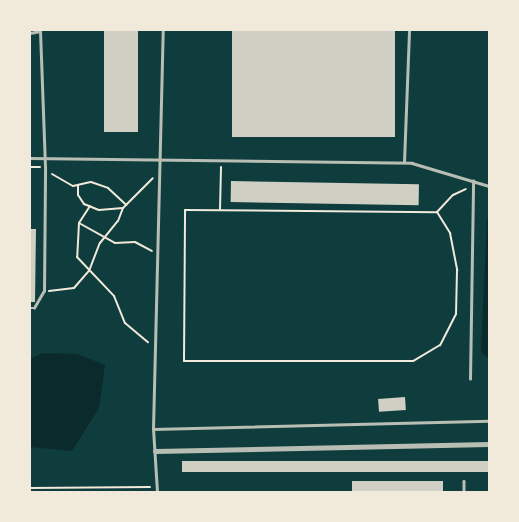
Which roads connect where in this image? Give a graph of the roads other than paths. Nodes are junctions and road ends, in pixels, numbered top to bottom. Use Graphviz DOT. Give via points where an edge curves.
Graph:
graph roads {
  1 [pos="163,30"];
  2 [pos="409,30"];
  3 [pos="40,31"];
  4 [pos="30,33"];
  5 [pos="30,158"];
  6 [pos="162,158"];
  7 [pos="44,159"];
  8 [pos="404,162"];
  9 [pos="473,183"];
  10 [pos="489,186"];
  11 [pos="30,308"];
  12 [pos="470,379"];
  13 [pos="489,421"];
  14 [pos="154,429"];
  15 [pos="489,444"];
  16 [pos="155,451"];
  17 [pos="464,481"];
  18 [pos="157,492"];
  19 [pos="464,492"];
  1 -- 6 [label="lane"];
  2 -- 8 [label="lane"];
  3 -- 4 [label="lane"];
  3 -- 7 [label="lane"];
  5 -- 7 [label="lane"];
  6 -- 7 [label="lane"];
  6 -- 8 [label="lane"];
  6 -- 14 [label="lane"];
  7 -- 11 [label="lane" via="44,291 34,308"];
  8 -- 9 [label="lane"];
  9 -- 10 [label="lane"];
  9 -- 12 [label="lane"];
  13 -- 14 [label="lane"];
  14 -- 16 [label="lane"];
  15 -- 16 [label="street"];
  16 -- 18 [label="lane"];
  17 -- 19 [label="lane"];
}
